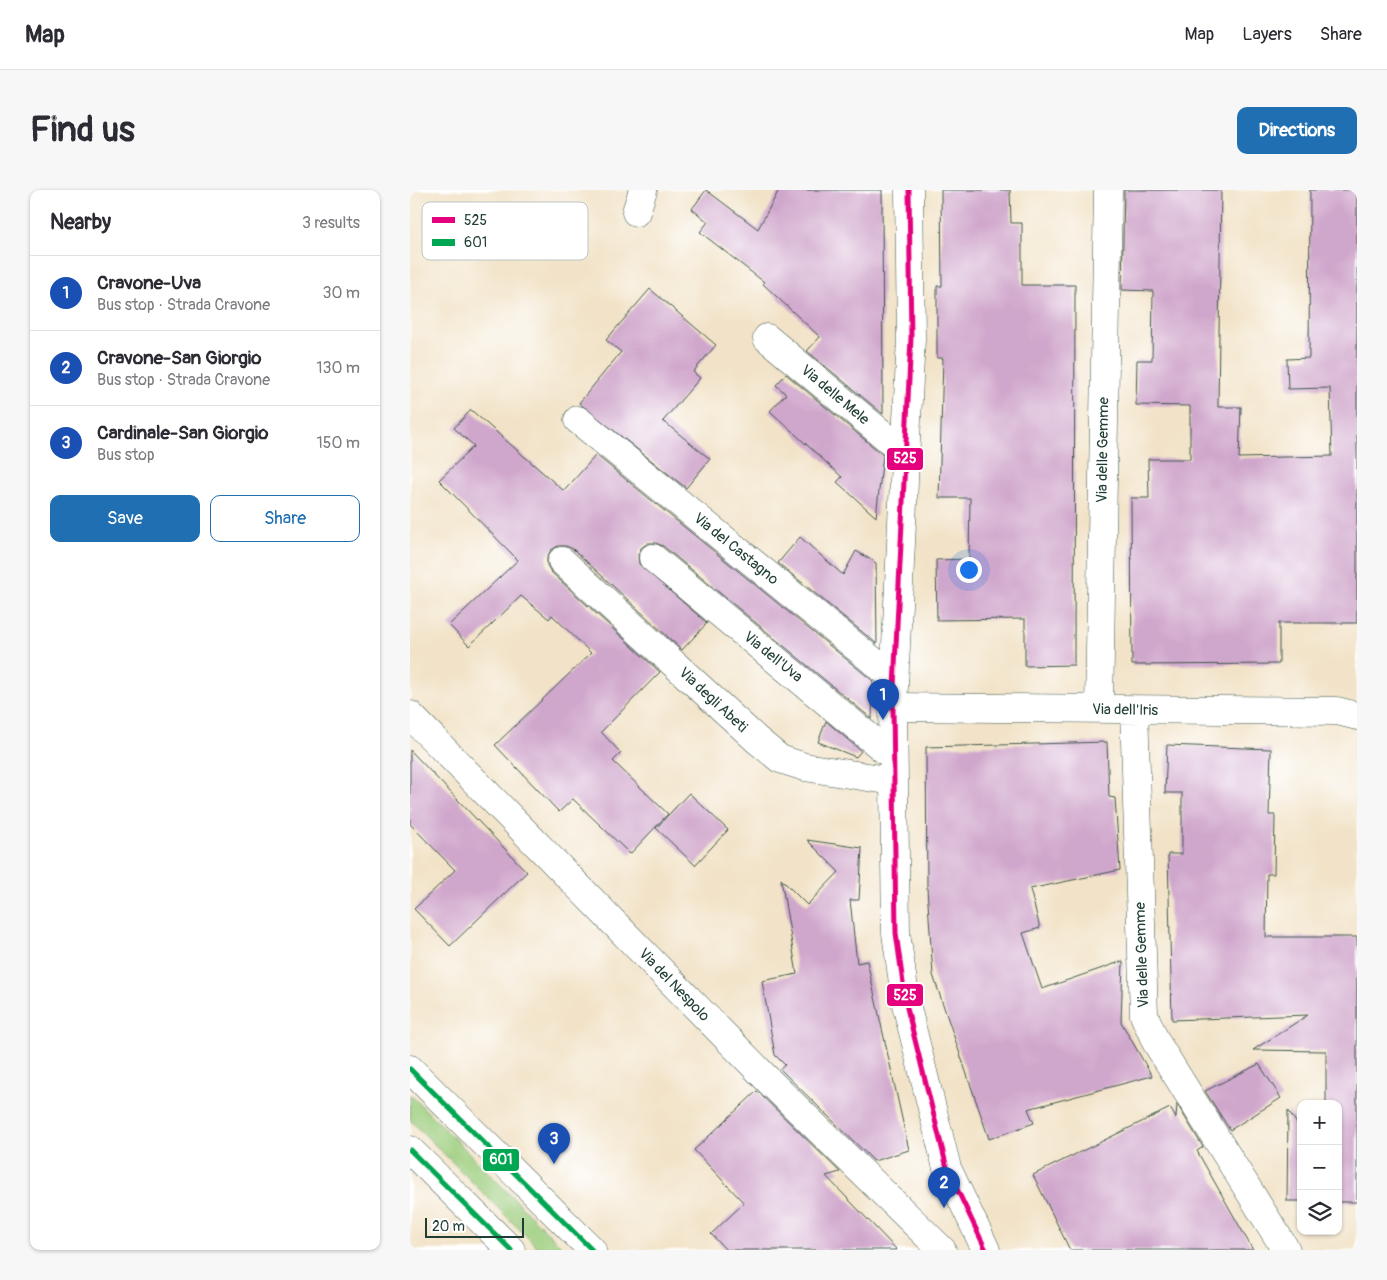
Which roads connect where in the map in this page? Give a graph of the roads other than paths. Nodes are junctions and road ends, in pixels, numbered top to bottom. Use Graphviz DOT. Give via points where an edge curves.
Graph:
graph roads {
  1 [pos="909,190"];
  2 [pos="1108,190"];
  3 [pos="767,338"];
  4 [pos="578,420"];
  5 [pos="904,452"];
  6 [pos="652,558"];
  7 [pos="562,561"];
  8 [pos="894,678"];
  9 [pos="893,707"];
  10 [pos="1099,710"];
  11 [pos="1134,710"];
  12 [pos="410,715"];
  13 [pos="1357,716"];
  14 [pos="893,768"];
  15 [pos="410,1069"];
  16 [pos="410,1150"];
  17 [pos="511,1250"];
  18 [pos="592,1250"];
  19 [pos="942,1250"];
  20 [pos="986,1250"];
  21 [pos="1286,1250"];
  1 -- 5 [label="street" via="911,338"];
  2 -- 10 [label="street, Via delle Gemme"];
  3 -- 5 [label="street, Via delle Mele"];
  4 -- 8 [label="street, Via del Castagno"];
  5 -- 8 [label="street"];
  6 -- 14 [label="street, Via dell'Uva"];
  7 -- 14 [label="street, Via degli Abeti" via="780,759 805,767"];
  8 -- 9 [label="street"];
  9 -- 10 [label="street, Via dell'Iris"];
  9 -- 14 [label="street"];
  10 -- 11 [label="street, Via dell'Iris"];
  11 -- 13 [label="street, Via dell'Iris" via="1338,711"];
  11 -- 21 [label="street, Via delle Gemme" via="1144,1015 1156,1042"];
  12 -- 19 [label="street, Via del Nespolo" via="769,1081"];
  14 -- 20 [label="street" via="896,934 906,1004 947,1168"];
  15 -- 18 [label="street"];
  16 -- 17 [label="street"];
}
